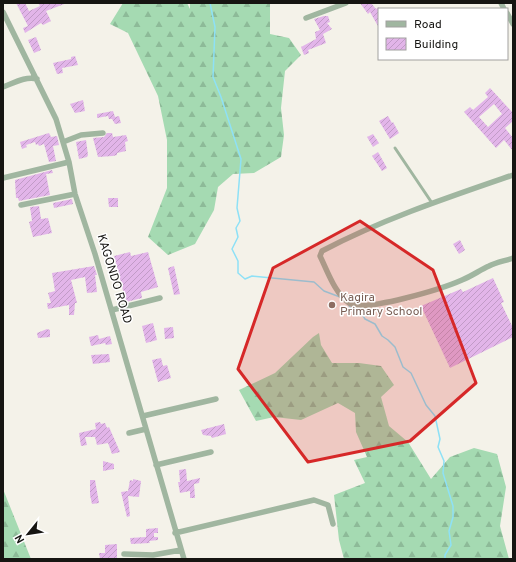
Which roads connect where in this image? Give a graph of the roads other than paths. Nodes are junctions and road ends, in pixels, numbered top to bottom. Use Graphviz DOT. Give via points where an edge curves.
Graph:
graph roads {
  1 [pos="346,3"];
  2 [pos="3,12"];
  3 [pos="508,15"];
  4 [pos="306,18"];
  5 [pos="513,24"];
  6 [pos="37,79"];
  7 [pos="3,87"];
  8 [pos="103,133"];
  9 [pos="63,142"];
  10 [pos="394,148"];
  11 [pos="69,162"];
  12 [pos="513,175"];
  13 [pos="3,178"];
  14 [pos="75,194"];
  15 [pos="432,203"];
  16 [pos="21,205"];
  17 [pos="513,258"];
  18 [pos="160,298"];
  19 [pos="112,310"];
  20 [pos="216,399"];
  21 [pos="143,416"];
  22 [pos="146,429"];
  23 [pos="129,433"];
  24 [pos="211,452"];
  25 [pos="156,465"];
  26 [pos="333,524"];
  27 [pos="175,533"];
  28 [pos="181,550"];
  29 [pos="124,554"];
  30 [pos="184,559"];
  1 -- 4 [label="street"];
  2 -- 6 [label="street, KAGONDO ROAD"];
  3 -- 5 [label="street"];
  6 -- 7 [label="street" via="31,77"];
  6 -- 9 [label="street, KAGONDO ROAD" via="56,119"];
  8 -- 9 [label="street" via="86,134"];
  9 -- 11 [label="street, KAGONDO ROAD"];
  10 -- 15 [label="lane"];
  11 -- 13 [label="street"];
  11 -- 14 [label="street, KAGONDO ROAD"];
  12 -- 15 [label="street"];
  14 -- 16 [label="street"];
  14 -- 19 [label="street, KAGONDO ROAD"];
  15 -- 17 [label="street" via="344,240 321,253 345,300 357,306 396,300 462,280 491,265"];
  18 -- 19 [label="street"];
  19 -- 21 [label="street, KAGONDO ROAD"];
  20 -- 21 [label="street"];
  21 -- 22 [label="street, KAGONDO ROAD"];
  22 -- 23 [label="street"];
  22 -- 25 [label="street, KAGONDO ROAD"];
  24 -- 25 [label="street"];
  25 -- 27 [label="street, KAGONDO ROAD"];
  26 -- 27 [label="street" via="328,505 314,500"];
  27 -- 28 [label="street, KAGONDO ROAD"];
  28 -- 29 [label="street" via="152,555"];
  28 -- 30 [label="street, KAGONDO ROAD"];
}
